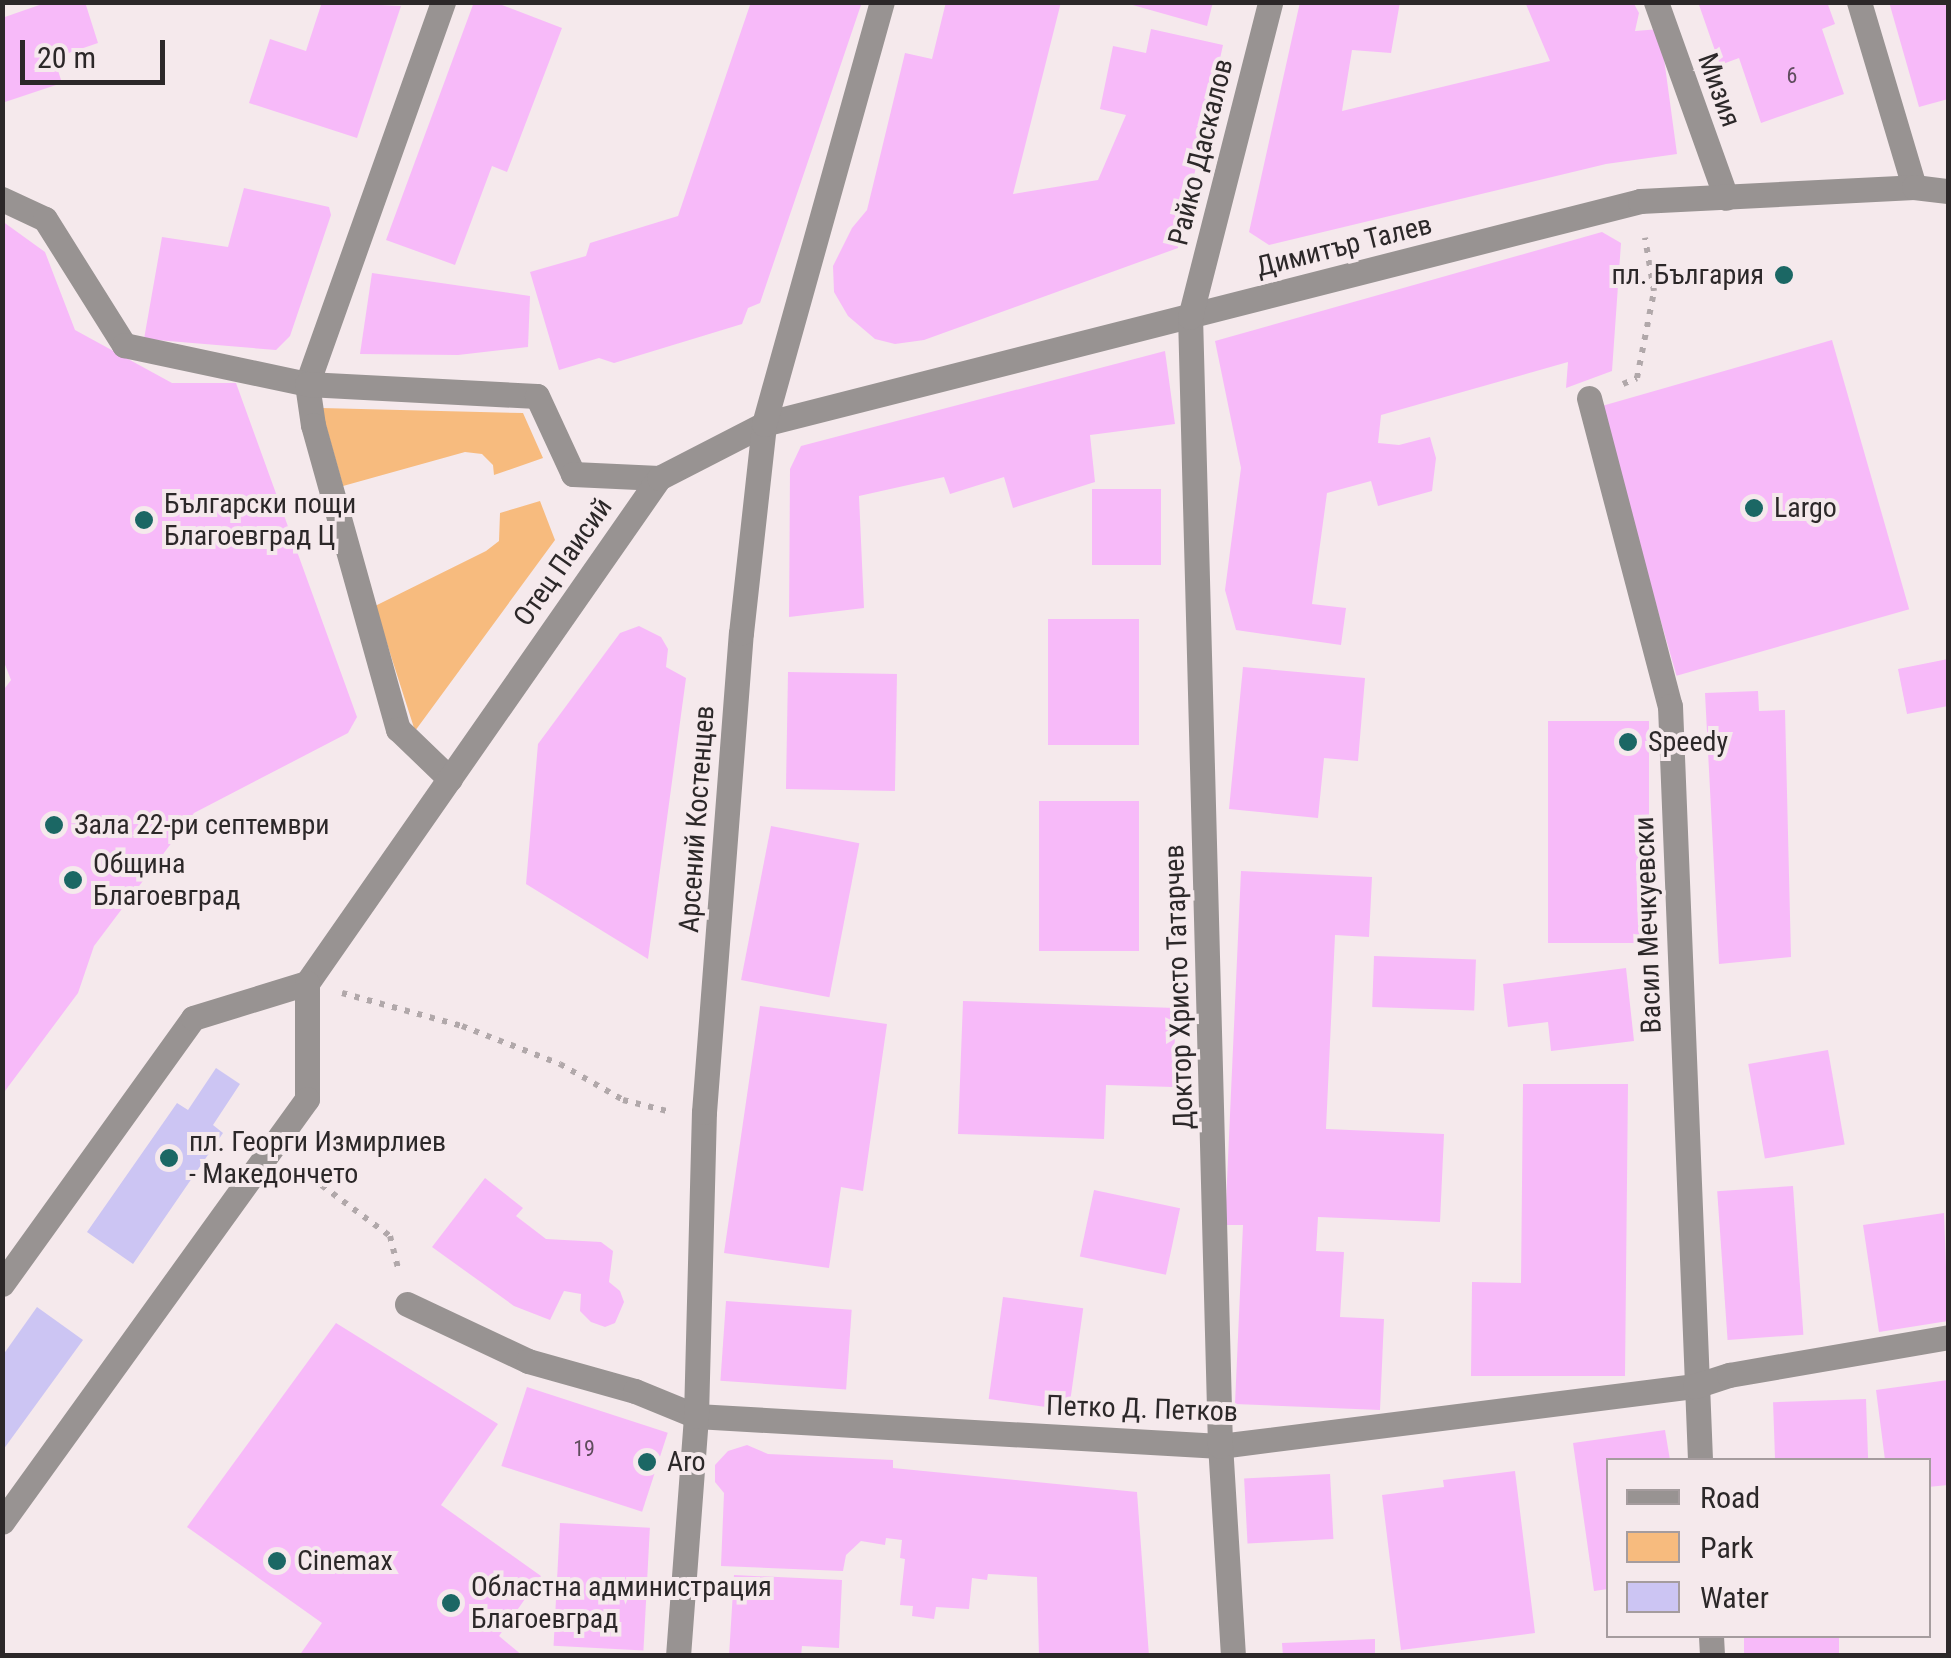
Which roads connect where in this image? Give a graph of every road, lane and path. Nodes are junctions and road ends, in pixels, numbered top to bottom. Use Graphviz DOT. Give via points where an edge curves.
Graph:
graph roads {
  1 [pos="443,2"];
  2 [pos="882,2"];
  3 [pos="1270,2"];
  4 [pos="1656,2"];
  5 [pos="1859,2"];
  6 [pos="1914,188"];
  7 [pos="1948,192"];
  8 [pos="1726,198"];
  9 [pos="2,199"];
  10 [pos="1640,201"];
  11 [pos="1190,317"];
  12 [pos="308,384"];
  13 [pos="1589,398"];
  14 [pos="764,424"];
  15 [pos="659,478"];
  16 [pos="450,778"];
  17 [pos="307,983"];
  18 [pos="704,1112"];
  19 [pos="272,1149"];
  20 [pos="390,1236"];
  21 [pos="2,1284"];
  22 [pos="407,1304"];
  23 [pos="1948,1337"];
  24 [pos="1695,1386"];
  25 [pos="696,1416"];
  26 [pos="1220,1446"];
  27 [pos="1700,1458"];
  28 [pos="2,1522"];
  29 [pos="678,1656"];
  30 [pos="1232,1656"];
  1 -- 12 [label="street"];
  2 -- 14 [label="street, Арсений Костенцев"];
  3 -- 11 [label="street, Райко Даскалов"];
  4 -- 8 [label="street, Мизия"];
  5 -- 6 [label="street"];
  6 -- 7 [label="street, Димитър Талев"];
  6 -- 8 [label="street, Димитър Талев"];
  8 -- 10 [label="street, Димитър Талев"];
  9 -- 12 [label="street" via="44,219 124,345"];
  10 -- 11 [label="street, Димитър Талев"];
  10 -- 13 [label="path" via="1654,291 1637,378"];
  11 -- 14 [label="street, Димитър Талев"];
  11 -- 26 [label="street, Доктор Христо Татарчев"];
  12 -- 15 [label="street" via="537,396 573,474"];
  12 -- 16 [label="street" via="398,729"];
  13 -- 24 [label="street, Васил Мечкуевски" via="1670,706"];
  14 -- 15 [label="street, Отец Паисий"];
  14 -- 18 [label="street, Арсений Костенцев"];
  15 -- 16 [label="street, Отец Паисий"];
  16 -- 17 [label="street, Отец Паисий"];
  17 -- 18 [label="path" via="462,1026 560,1064 623,1100 664,1112"];
  17 -- 19 [label="street" via="307,1098"];
  17 -- 21 [label="street" via="193,1018"];
  18 -- 25 [label="street, Арсений Костенцев"];
  19 -- 20 [label="path"];
  19 -- 28 [label="street"];
  22 -- 25 [label="street, Петко Д. Петков" via="528,1362 636,1391"];
  23 -- 24 [label="street, Петко Д. Петков"];
  24 -- 26 [label="street, Петко Д. Петков"];
  24 -- 27 [label="street, Васил Мечкуевски"];
  25 -- 26 [label="street, Петко Д. Петков"];
  25 -- 29 [label="street, Арсений Костенцев"];
  26 -- 30 [label="street, Доктор Христо Татарчев"];
}
